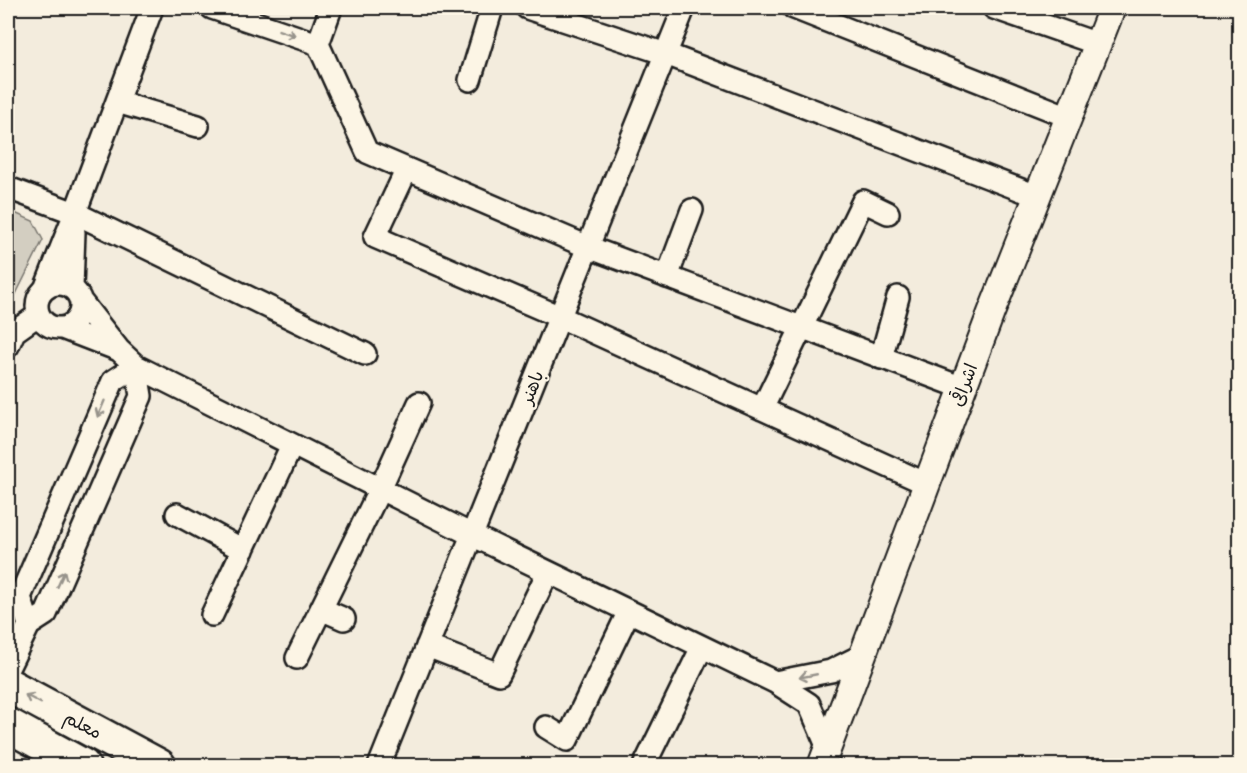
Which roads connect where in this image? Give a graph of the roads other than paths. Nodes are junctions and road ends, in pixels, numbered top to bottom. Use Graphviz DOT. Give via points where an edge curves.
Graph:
graph roads {
  1 [pos="152,8"];
  2 [pos="212,8"];
  3 [pos="331,8"];
  4 [pos="492,8"];
  5 [pos="527,8"];
  6 [pos="684,8"];
  7 [pos="794,8"];
  8 [pos="994,8"];
  9 [pos="1112,8"];
  10 [pos="318,44"];
  11 [pos="1098,44"];
  12 [pos="666,54"];
  13 [pos="470,80"];
  14 [pos="117,102"];
  15 [pos="1069,117"];
  16 [pos="198,126"];
  17 [pos="407,169"];
  18 [pos="9,185"];
  19 [pos="1037,196"];
  20 [pos="692,210"];
  21 [pos="75,213"];
  22 [pos="888,213"];
  23 [pos="588,247"];
  24 [pos="667,277"];
  25 [pos="45,289"];
  26 [pos="76,294"];
  27 [pos="898,297"];
  28 [pos="38,315"];
  29 [pos="560,317"];
  30 [pos="801,327"];
  31 [pos="62,328"];
  32 [pos="8,346"];
  33 [pos="119,350"];
  34 [pos="365,354"];
  35 [pos="881,358"];
  36 [pos="136,366"];
  37 [pos="963,388"];
  38 [pos="419,404"];
  39 [pos="762,409"];
  40 [pos="292,445"];
  41 [pos="927,484"];
  42 [pos="380,489"];
  43 [pos="177,514"];
  44 [pos="472,535"];
  45 [pos="243,550"];
  46 [pos="548,572"];
  47 [pos="321,609"];
  48 [pos="628,611"];
  49 [pos="8,614"];
  50 [pos="212,615"];
  51 [pos="344,619"];
  52 [pos="29,625"];
  53 [pos="428,646"];
  54 [pos="702,647"];
  55 [pos="863,655"];
  56 [pos="297,658"];
  57 [pos="8,668"];
  58 [pos="775,682"];
  59 [pos="8,685"];
  60 [pos="8,725"];
  61 [pos="546,727"];
  62 [pos="825,757"];
  63 [pos="83,765"];
  64 [pos="159,765"];
  65 [pos="379,765"];
  66 [pos="644,765"];
  1 -- 14 [label="street"];
  2 -- 10 [label="street, one-way"];
  3 -- 10 [label="street"];
  4 -- 13 [label="street"];
  5 -- 12 [label="street"];
  6 -- 12 [label="street, باهنر"];
  7 -- 15 [label="street"];
  8 -- 11 [label="street"];
  9 -- 11 [label="street, اشراقی"];
  10 -- 17 [label="street" via="367,152"];
  11 -- 15 [label="street, اشراقی"];
  12 -- 19 [label="street"];
  12 -- 23 [label="street, باهنر"];
  14 -- 16 [label="street"];
  14 -- 21 [label="street"];
  15 -- 19 [label="street, اشراقی"];
  17 -- 23 [label="street"];
  17 -- 29 [label="street" via="375,237"];
  18 -- 21 [label="street"];
  19 -- 37 [label="street, اشراقی"];
  20 -- 24 [label="street"];
  21 -- 25 [label="street"];
  21 -- 26 [label="street"];
  21 -- 34 [label="street"];
  22 -- 30 [label="street" via="863,201"];
  23 -- 24 [label="street"];
  23 -- 29 [label="street, باهنر"];
  24 -- 30 [label="street"];
  25 -- 26 [label="street" via="58,284"];
  25 -- 28 [label="street" via="37,301"];
  26 -- 31 [label="street" via="79,315"];
  26 -- 33 [label="street"];
  27 -- 35 [label="street"];
  28 -- 31 [label="street" via="48,326"];
  28 -- 32 [label="street" via="14,332"];
  29 -- 39 [label="street"];
  29 -- 44 [label="street, باهنر"];
  30 -- 35 [label="street"];
  30 -- 39 [label="street"];
  31 -- 33 [label="street"];
  33 -- 36 [label="street"];
  35 -- 37 [label="street"];
  36 -- 40 [label="street"];
  52 -- 36 [label="street, one-way" via="46,614 141,396"];
  36 -- 52 [label="street, one-way" via="113,381 20,597"];
  37 -- 41 [label="street, اشراقی"];
  38 -- 42 [label="street"];
  39 -- 41 [label="street"];
  40 -- 42 [label="street"];
  40 -- 45 [label="street"];
  41 -- 55 [label="street, اشراقی"];
  42 -- 44 [label="street"];
  42 -- 47 [label="street"];
  43 -- 45 [label="street"];
  44 -- 46 [label="street"];
  44 -- 53 [label="street, باهنر"];
  45 -- 50 [label="street"];
  46 -- 48 [label="street"];
  46 -- 53 [label="street" via="499,675"];
  47 -- 51 [label="street"];
  47 -- 56 [label="street"];
  48 -- 54 [label="street"];
  48 -- 61 [label="street" via="567,740"];
  49 -- 52 [label="street"];
  52 -- 57 [label="street"];
  53 -- 65 [label="street, باهنر"];
  54 -- 58 [label="street"];
  54 -- 66 [label="street"];
  55 -- 58 [label="street, one-way" via="831,671"];
  55 -- 62 [label="street, اشراقی"];
  58 -- 62 [label="street" via="809,704"];
  64 -- 59 [label="main road, معلم, one-way"];
  60 -- 63 [label="main road, معلم"];
}
